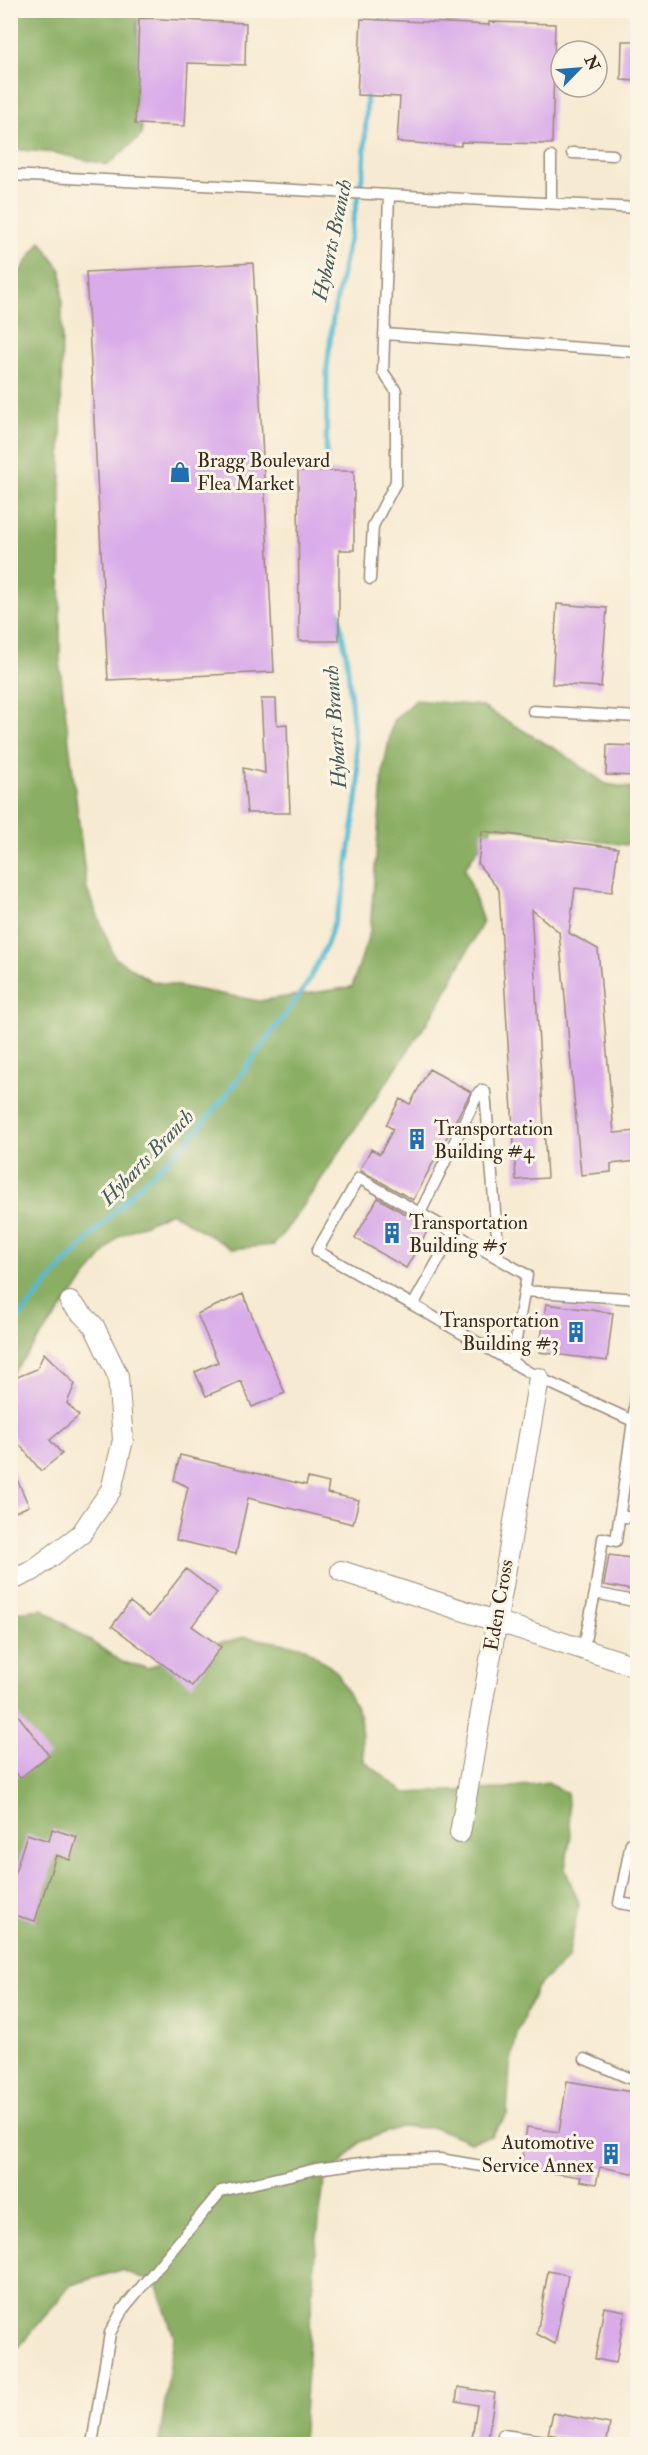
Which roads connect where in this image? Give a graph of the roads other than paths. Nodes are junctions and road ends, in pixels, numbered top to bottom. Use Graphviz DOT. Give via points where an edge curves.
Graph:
graph roads {
  1 [pos="572,153"];
  2 [pos="613,155"];
  3 [pos="551,157"];
  4 [pos="10,175"];
  5 [pos="389,195"];
  6 [pos="551,203"];
  7 [pos="638,208"];
  8 [pos="384,334"];
  9 [pos="638,352"];
  10 [pos="370,579"];
  11 [pos="533,711"];
  12 [pos="638,717"];
  13 [pos="420,1213"];
  14 [pos="453,1232"];
  15 [pos="499,1259"];
  16 [pos="524,1291"];
  17 [pos="638,1299"];
  18 [pos="70,1302"];
  19 [pos="412,1305"];
  20 [pos="512,1363"];
  21 [pos="539,1378"];
  22 [pos="638,1379"];
  23 [pos="633,1421"];
  24 [pos="634,1446"];
  25 [pos="620,1516"];
  26 [pos="638,1519"];
  27 [pos="341,1571"];
  28 [pos="10,1581"];
  29 [pos="595,1593"];
  30 [pos="638,1602"];
  31 [pos="495,1622"];
  32 [pos="583,1650"];
  33 [pos="638,1667"];
  34 [pos="460,1833"];
  35 [pos="638,1845"];
  36 [pos="638,1906"];
  37 [pos="585,2060"];
  38 [pos="638,2082"];
  39 [pos="487,2167"];
  40 [pos="503,2435"];
  41 [pos="92,2445"];
  42 [pos="567,2445"];
  1 -- 2 [label="lane"];
  3 -- 6 [label="lane"];
  4 -- 5 [label="lane"];
  5 -- 6 [label="lane"];
  5 -- 8 [label="lane"];
  6 -- 7 [label="lane"];
  8 -- 9 [label="lane"];
  8 -- 10 [label="lane" via="383,372 396,391 396,482 372,526"];
  11 -- 12 [label="lane"];
  13 -- 14 [label="lane"];
  13 -- 15 [label="lane" via="482,1090"];
  13 -- 19 [label="lane" via="358,1178 317,1251"];
  14 -- 15 [label="lane"];
  14 -- 19 [label="lane"];
  15 -- 16 [label="lane" via="527,1275"];
  16 -- 17 [label="lane"];
  16 -- 20 [label="lane"];
  18 -- 28 [label="street" via="94,1326 118,1376 123,1440 111,1490 81,1534 32,1571"];
  19 -- 20 [label="lane"];
  20 -- 21 [label="lane"];
  21 -- 23 [label="lane"];
  21 -- 31 [label="street, Eden Cross"];
  22 -- 23 [label="lane"];
  23 -- 24 [label="lane"];
  24 -- 25 [label="lane"];
  25 -- 26 [label="lane"];
  25 -- 29 [label="lane" via="616,1541 603,1538"];
  27 -- 31 [label="street"];
  29 -- 30 [label="lane"];
  29 -- 32 [label="lane"];
  31 -- 32 [label="street"];
  31 -- 34 [label="street, Eden Cross"];
  32 -- 33 [label="street"];
  35 -- 36 [label="lane" via="632,1844 619,1903"];
  37 -- 38 [label="lane"];
  39 -- 41 [label="lane" via="440,2159 383,2160 316,2169 221,2191 123,2309 110,2332"];
  40 -- 42 [label="lane"];
}
